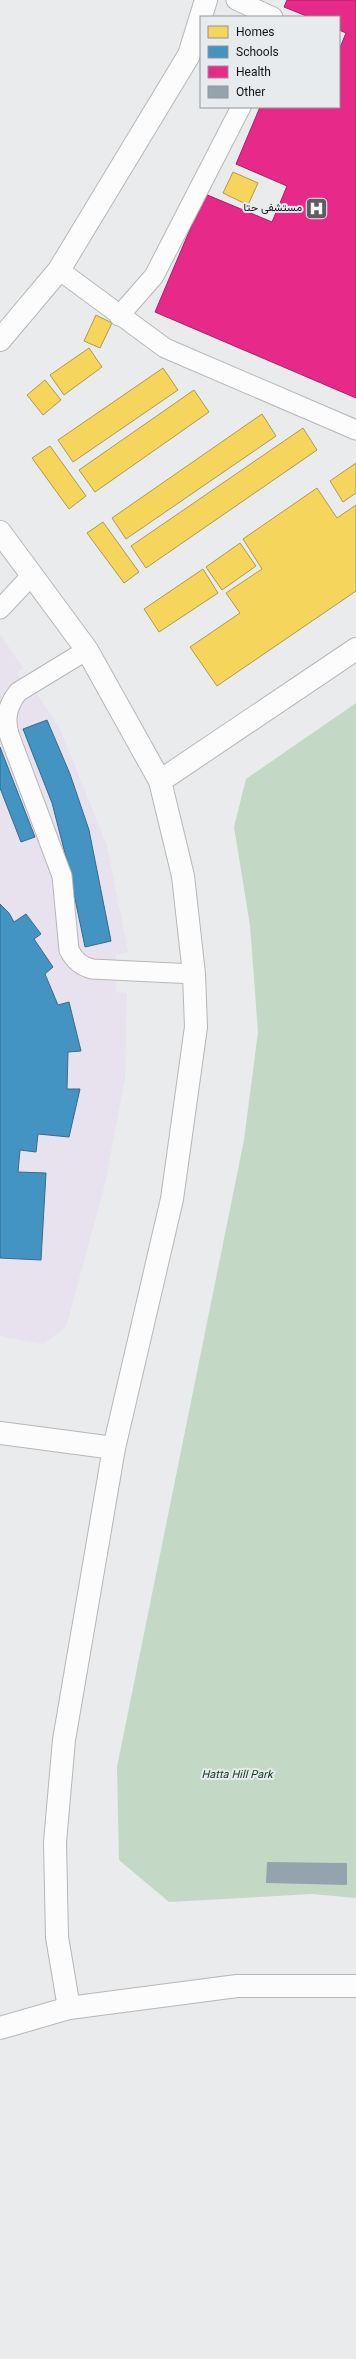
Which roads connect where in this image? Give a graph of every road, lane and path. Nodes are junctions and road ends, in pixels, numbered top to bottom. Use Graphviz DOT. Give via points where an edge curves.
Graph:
graph roads {
  1 [pos="206,0"];
  2 [pos="236,0"];
  3 [pos="201,16"];
  4 [pos="271,16"];
  5 [pos="200,20"];
  6 [pos="240,108"];
  7 [pos="59,270"];
  8 [pos="119,316"];
  9 [pos="0,340"];
  10 [pos="356,430"];
  11 [pos="0,532"];
  12 [pos="32,575"];
  13 [pos="0,609"];
  14 [pos="356,649"];
  15 [pos="87,650"];
  16 [pos="160,781"];
  17 [pos="194,974"];
  18 [pos="0,1433"];
  19 [pos="114,1448"];
  20 [pos="356,1986"];
  21 [pos="69,2008"];
  22 [pos="0,2028"];
  1 -- 3 [label="street"];
  2 -- 4 [label="lane"];
  5 -- 7 [label="street" via="189,56"];
  6 -- 8 [label="lane" via="154,276"];
  7 -- 8 [label="lane"];
  7 -- 9 [label="street"];
  8 -- 10 [label="lane" via="165,348"];
  11 -- 12 [label="street"];
  12 -- 13 [label="lane"];
  12 -- 15 [label="street"];
  14 -- 16 [label="street"];
  15 -- 16 [label="street"];
  15 -- 17 [label="lane" via="18,692 12,700 6,718 10,737 62,876 69,950 82,966 92,969"];
  16 -- 17 [label="street" via="183,876"];
  17 -- 19 [label="street" via="196,1027 172,1199"];
  18 -- 19 [label="street"];
  19 -- 21 [label="street" via="64,1740 55,1842 57,1937"];
  20 -- 21 [label="street" via="237,1986"];
  21 -- 22 [label="street"];
}
